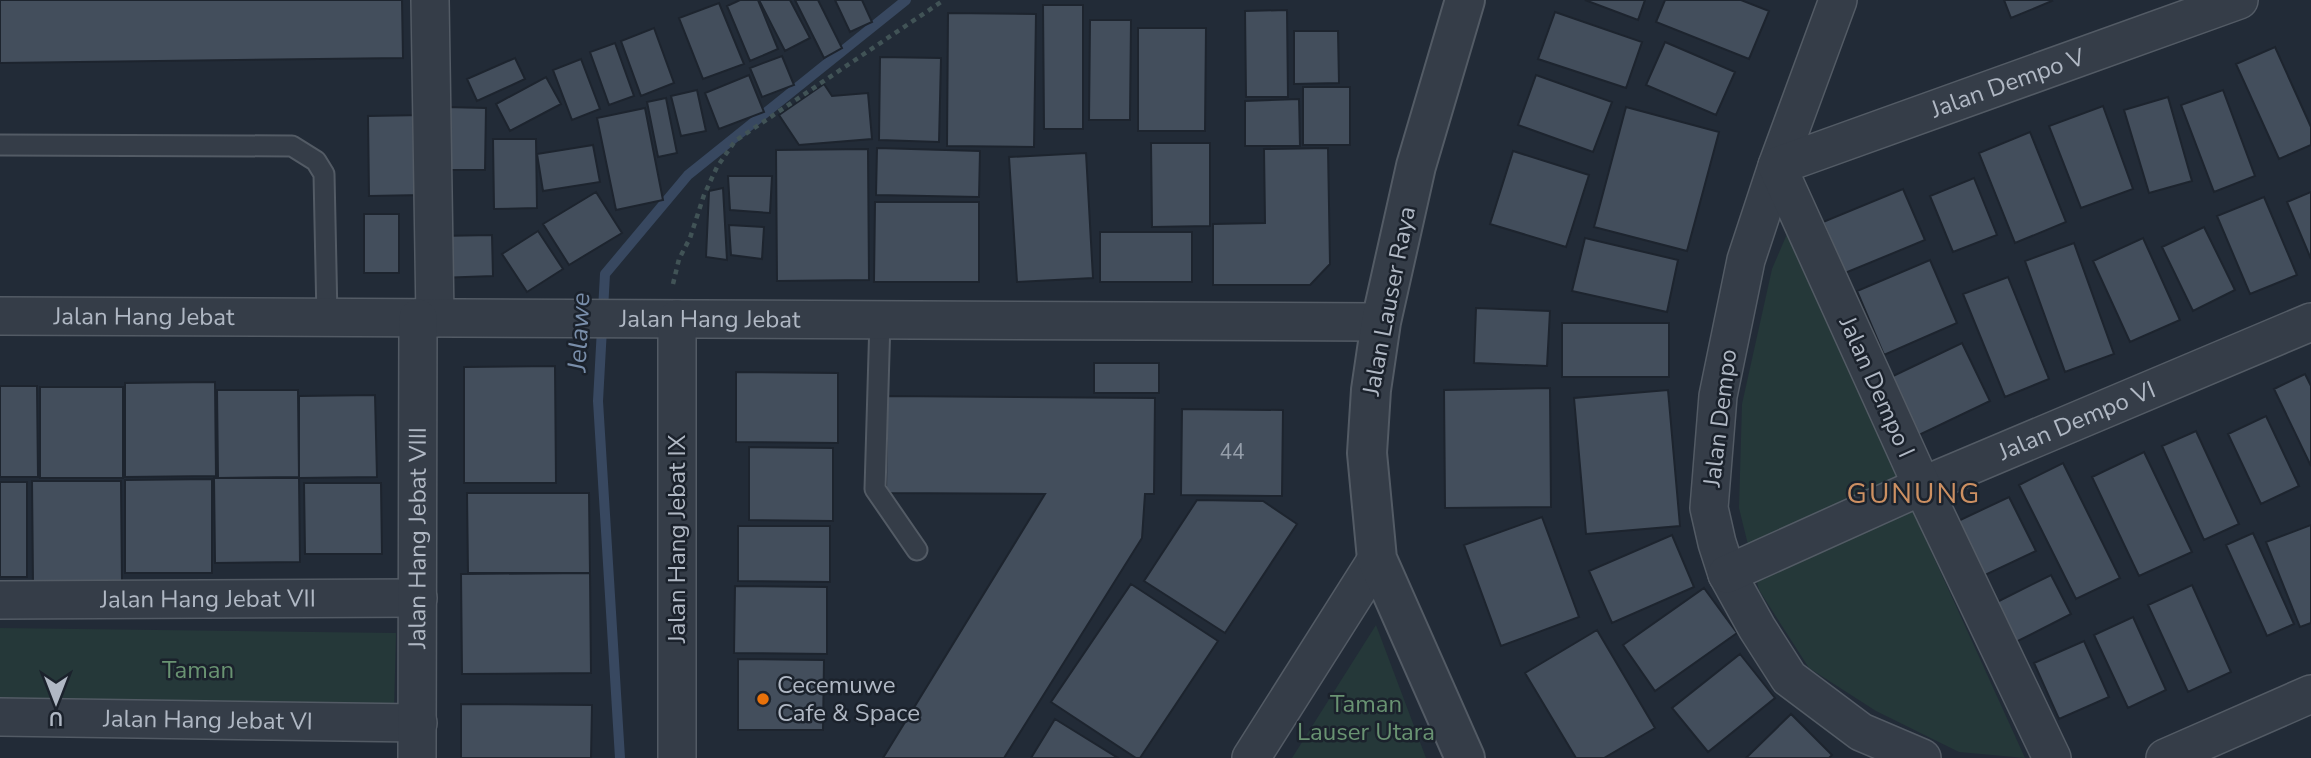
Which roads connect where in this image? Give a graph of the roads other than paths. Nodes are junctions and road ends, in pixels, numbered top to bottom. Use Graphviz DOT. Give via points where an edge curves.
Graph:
graph roads {
  1 [pos="430,0"];
  2 [pos="1465,0"];
  3 [pos="1838,0"];
  4 [pos="2239,0"];
  5 [pos="0,145"];
  6 [pos="1777,166"];
  7 [pos="0,316"];
  8 [pos="327,317"];
  9 [pos="427,318"];
  10 [pos="660,319"];
  11 [pos="880,320"];
  12 [pos="1381,322"];
  13 [pos="2311,322"];
  14 [pos="1922,486"];
  15 [pos="917,550"];
  16 [pos="1377,559"];
  17 [pos="1727,574"];
  18 [pos="418,598"];
  19 [pos="0,600"];
  20 [pos="2311,694"];
  21 [pos="0,717"];
  22 [pos="418,740"];
  23 [pos="677,758"];
  24 [pos="1251,758"];
  25 [pos="1465,758"];
  26 [pos="1922,758"];
  27 [pos="2052,758"];
  28 [pos="2165,758"];
  1 -- 9 [label="street, Jalan Hang Jebat VIII"];
  2 -- 12 [label="street, Jalan Lauser Raya" via="1416,166"];
  3 -- 6 [label="street, Jalan Dempo"];
  4 -- 6 [label="street, Jalan Dempo V"];
  5 -- 8 [label="lane" via="292,146 316,160 324,174"];
  6 -- 14 [label="street, Jalan Dempo I"];
  6 -- 17 [label="street, Jalan Dempo" via="1746,260 1718,396 1709,508"];
  7 -- 8 [label="street, Jalan Hang Jebat"];
  8 -- 9 [label="street, Jalan Hang Jebat"];
  9 -- 10 [label="street, Jalan Hang Jebat"];
  9 -- 18 [label="street, Jalan Hang Jebat VIII"];
  10 -- 11 [label="street, Jalan Hang Jebat"];
  10 -- 23 [label="street, Jalan Hang Jebat IX"];
  11 -- 12 [label="street, Jalan Hang Jebat"];
  11 -- 15 [label="lane" via="875,489"];
  12 -- 16 [label="street, Jalan Lauser Raya" via="1367,453"];
  13 -- 14 [label="street, Jalan Dempo VI"];
  14 -- 17 [label="street, Jalan Dempo VI"];
  14 -- 27 [label="street, Jalan Dempo I"];
  16 -- 24 [label="street"];
  16 -- 25 [label="street, Jalan Lauser Raya"];
  17 -- 26 [label="street, Jalan Dempo" via="1789,678 1861,732"];
  18 -- 19 [label="street, Jalan Hang Jebat VII"];
  18 -- 22 [label="street, Jalan Hang Jebat VIII"];
  20 -- 28 [label="street"];
  21 -- 22 [label="street, Jalan Hang Jebat VI"];
}
